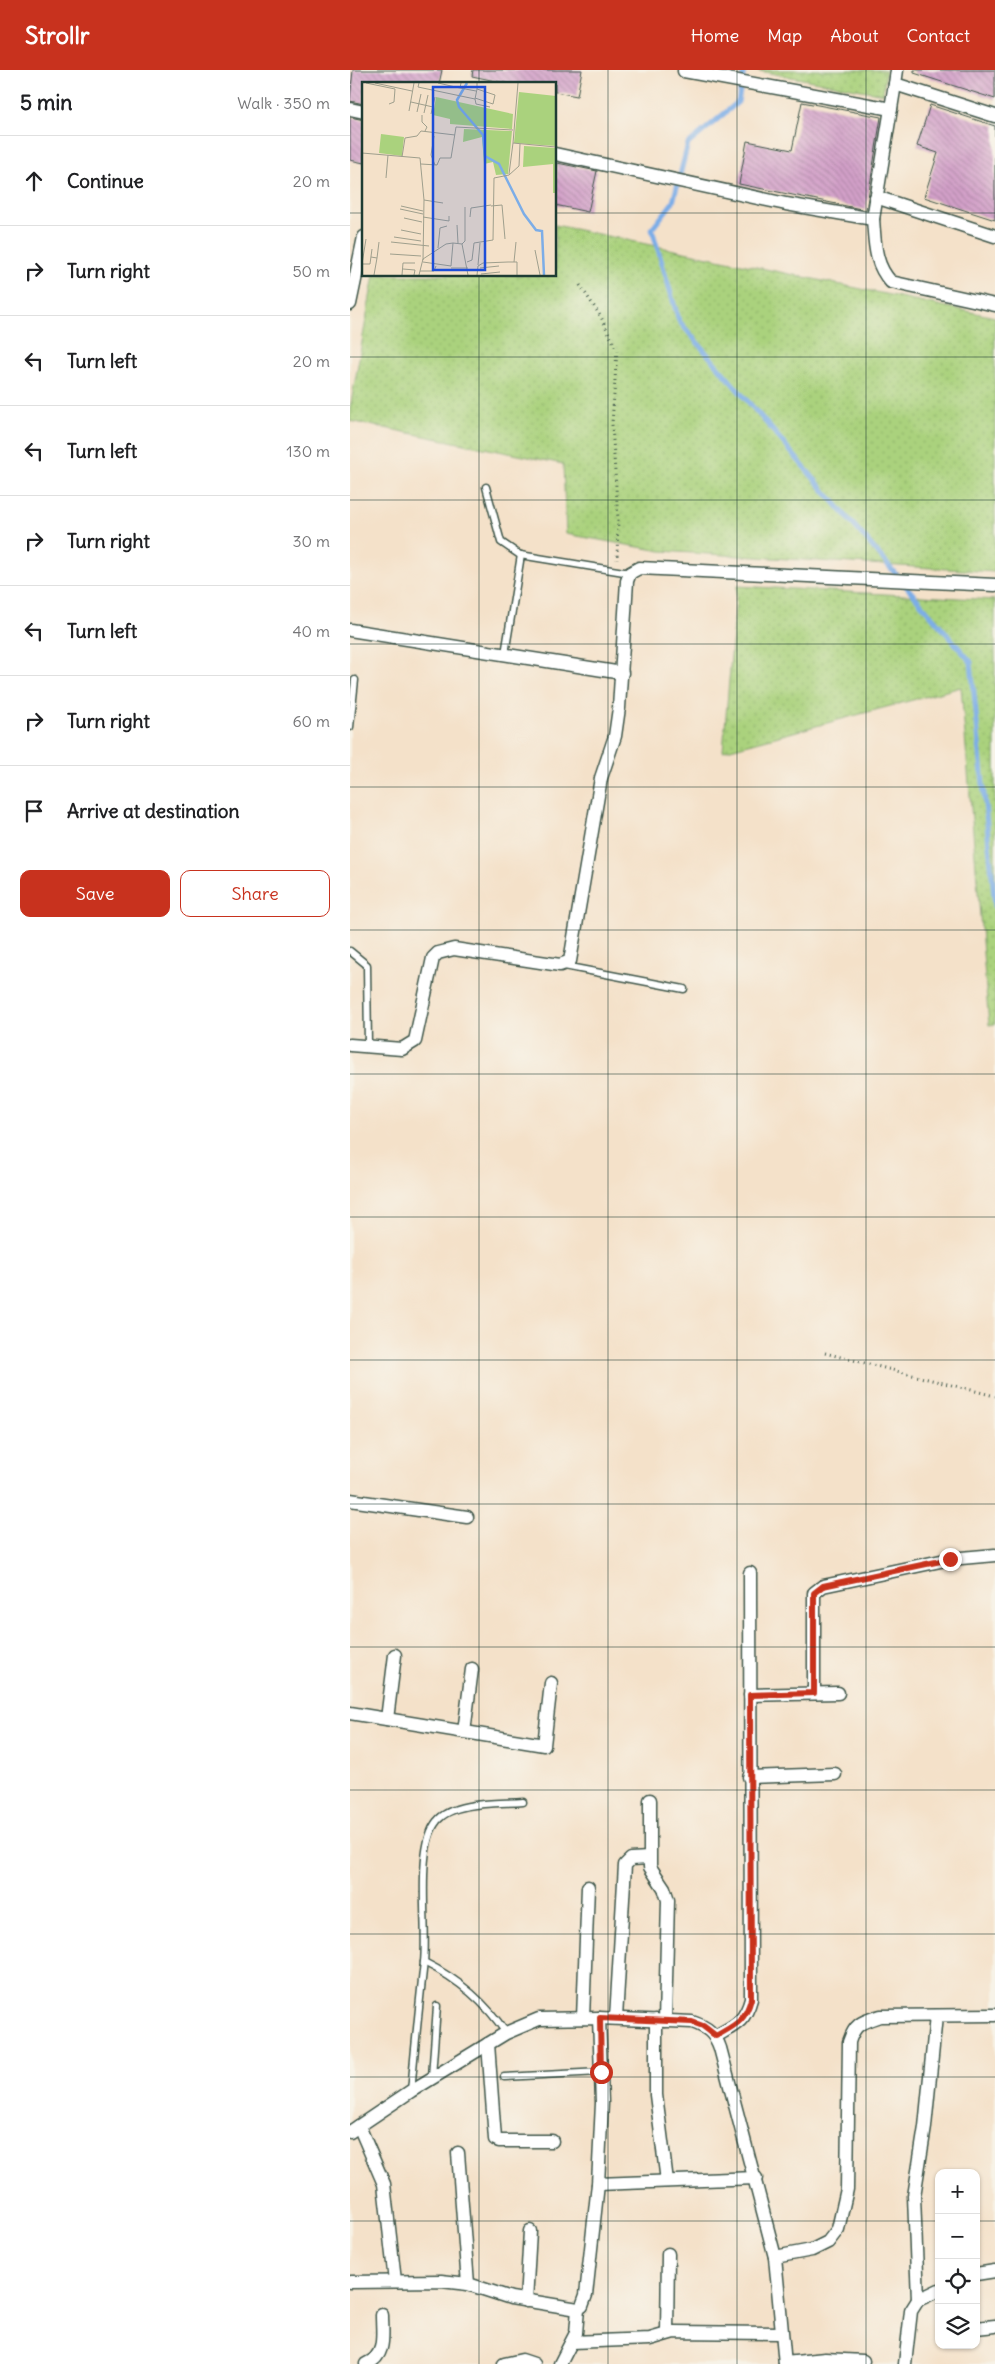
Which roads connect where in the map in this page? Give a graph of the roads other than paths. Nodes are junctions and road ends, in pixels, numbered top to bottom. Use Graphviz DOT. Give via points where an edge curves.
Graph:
graph roads {
  1 [pos="682,70"];
  2 [pos="897,70"];
  3 [pos="895,84"];
  4 [pos="891,109"];
  5 [pos="995,116"];
  6 [pos="556,154"];
  7 [pos="876,197"];
  8 [pos="873,219"];
  9 [pos="995,236"];
  10 [pos="362,247"];
  11 [pos="350,304"];
  12 [pos="995,305"];
  13 [pos="486,487"];
  14 [pos="521,555"];
  15 [pos="630,573"];
  16 [pos="995,585"];
  17 [pos="350,630"];
  18 [pos="505,654"];
  19 [pos="622,672"];
  20 [pos="355,680"];
  21 [pos="350,727"];
  22 [pos="350,951"];
  23 [pos="560,966"];
  24 [pos="684,989"];
  25 [pos="350,1045"];
  26 [pos="368,1046"];
  27 [pos="350,1500"];
  28 [pos="467,1517"];
  29 [pos="995,1555"];
  30 [pos="750,1573"];
  31 [pos="395,1655"];
  32 [pos="472,1669"];
  33 [pos="551,1683"];
  34 [pos="814,1693"];
  35 [pos="838,1693"];
  36 [pos="750,1695"];
  37 [pos="350,1713"];
  38 [pos="387,1719"];
  39 [pos="464,1732"];
  40 [pos="835,1774"];
  41 [pos="749,1777"];
  42 [pos="650,1800"];
  43 [pos="523,1802"];
  44 [pos="649,1858"];
  45 [pos="588,1887"];
  46 [pos="424,1962"];
  47 [pos="437,2006"];
  48 [pos="995,2015"];
  49 [pos="936,2016"];
  50 [pos="583,2018"];
  51 [pos="600,2018"];
  52 [pos="616,2018"];
  53 [pos="660,2020"];
  54 [pos="506,2033"];
  55 [pos="716,2036"];
  56 [pos="488,2044"];
  57 [pos="601,2072"];
  58 [pos="504,2077"];
  59 [pos="432,2078"];
  60 [pos="411,2091"];
  61 [pos="354,2129"];
  62 [pos="552,2141"];
  63 [pos="458,2153"];
  64 [pos="756,2178"];
  65 [pos="667,2181"];
  66 [pos="598,2184"];
  67 [pos="530,2231"];
  68 [pos="668,2254"];
  69 [pos="775,2257"];
  70 [pos="995,2271"];
  71 [pos="980,2273"];
  72 [pos="350,2282"];
  73 [pos="395,2282"];
  74 [pos="468,2284"];
  75 [pos="935,2292"];
  76 [pos="918,2300"];
  77 [pos="526,2301"];
  78 [pos="578,2309"];
  79 [pos="382,2315"];
  80 [pos="995,2326"];
  81 [pos="980,2328"];
  82 [pos="667,2333"];
  83 [pos="782,2333"];
  84 [pos="572,2342"];
  85 [pos="863,2361"];
  86 [pos="366,2364"];
  87 [pos="504,2364"];
  88 [pos="534,2364"];
  89 [pos="560,2364"];
  90 [pos="785,2364"];
  91 [pos="905,2364"];
  1 -- 4 [label="street"];
  2 -- 3 [label="street"];
  3 -- 4 [label="street"];
  3 -- 5 [label="street"];
  4 -- 7 [label="street"];
  6 -- 8 [label="street" via="786,204"];
  7 -- 8 [label="street"];
  7 -- 9 [label="street"];
  8 -- 12 [label="street" via="877,261 891,282"];
  10 -- 11 [label="street"];
  13 -- 14 [label="lane" via="501,542"];
  14 -- 15 [label="lane"];
  14 -- 18 [label="lane"];
  15 -- 16 [label="street" via="639,568"];
  15 -- 19 [label="street"];
  17 -- 18 [label="street"];
  18 -- 19 [label="street"];
  19 -- 23 [label="street" via="615,736 601,778 572,958"];
  20 -- 21 [label="lane"];
  22 -- 26 [label="lane" via="367,965"];
  23 -- 24 [label="lane"];
  23 -- 26 [label="street" via="454,949 438,953 433,958 415,1041 402,1049"];
  25 -- 26 [label="street"];
  27 -- 28 [label="street"];
  29 -- 34 [label="street" via="950,1559 823,1586 814,1593"];
  30 -- 36 [label="street"];
  31 -- 38 [label="street"];
  32 -- 39 [label="street"];
  33 -- 39 [label="street" via="544,1745"];
  34 -- 35 [label="street"];
  34 -- 36 [label="street"];
  36 -- 41 [label="street"];
  37 -- 38 [label="street"];
  38 -- 39 [label="street"];
  40 -- 41 [label="street"];
  41 -- 55 [label="street" via="751,1999 742,2021"];
  42 -- 44 [label="street"];
  43 -- 46 [label="lane" via="458,1808 447,1812 430,1832 426,1847"];
  44 -- 52 [label="street" via="631,1859 625,1865"];
  44 -- 53 [label="street" via="650,1867 668,1900"];
  45 -- 50 [label="street"];
  46 -- 54 [label="lane" via="445,1973 486,2005"];
  46 -- 60 [label="lane"];
  47 -- 59 [label="lane"];
  48 -- 49 [label="street"];
  49 -- 69 [label="street" via="880,2016 862,2022 853,2030 849,2042 847,2190 838,2229 828,2242 812,2250"];
  49 -- 76 [label="street" via="925,2127 914,2196"];
  50 -- 51 [label="street"];
  50 -- 54 [label="street" via="539,2019"];
  51 -- 52 [label="street"];
  51 -- 57 [label="street"];
  52 -- 53 [label="street"];
  53 -- 55 [label="street" via="692,2022"];
  53 -- 65 [label="street" via="656,2095"];
  54 -- 56 [label="street"];
  55 -- 64 [label="street"];
  56 -- 59 [label="street"];
  56 -- 62 [label="street" via="495,2139"];
  57 -- 58 [label="lane"];
  57 -- 66 [label="street"];
  59 -- 60 [label="street"];
  60 -- 61 [label="street"];
  61 -- 73 [label="street" via="384,2184"];
  63 -- 74 [label="street"];
  64 -- 65 [label="street"];
  64 -- 69 [label="street"];
  65 -- 66 [label="street"];
  66 -- 78 [label="street" via="586,2295"];
  67 -- 77 [label="street"];
  68 -- 82 [label="street"];
  69 -- 83 [label="street"];
  70 -- 71 [label="street"];
  72 -- 73 [label="street"];
  73 -- 74 [label="street" via="424,2280"];
  74 -- 77 [label="street"];
  75 -- 76 [label="street"];
  76 -- 91 [label="street" via="911,2310"];
  77 -- 78 [label="street"];
  78 -- 84 [label="street"];
  79 -- 86 [label="street" via="383,2344 380,2353"];
  80 -- 81 [label="street"];
  82 -- 83 [label="street"];
  82 -- 84 [label="street" via="650,2339"];
  83 -- 90 [label="street"];
  84 -- 89 [label="street"];
  85 -- 90 [label="street" via="825,2359"];
  87 -- 88 [label="street" via="522,2360"];
}
